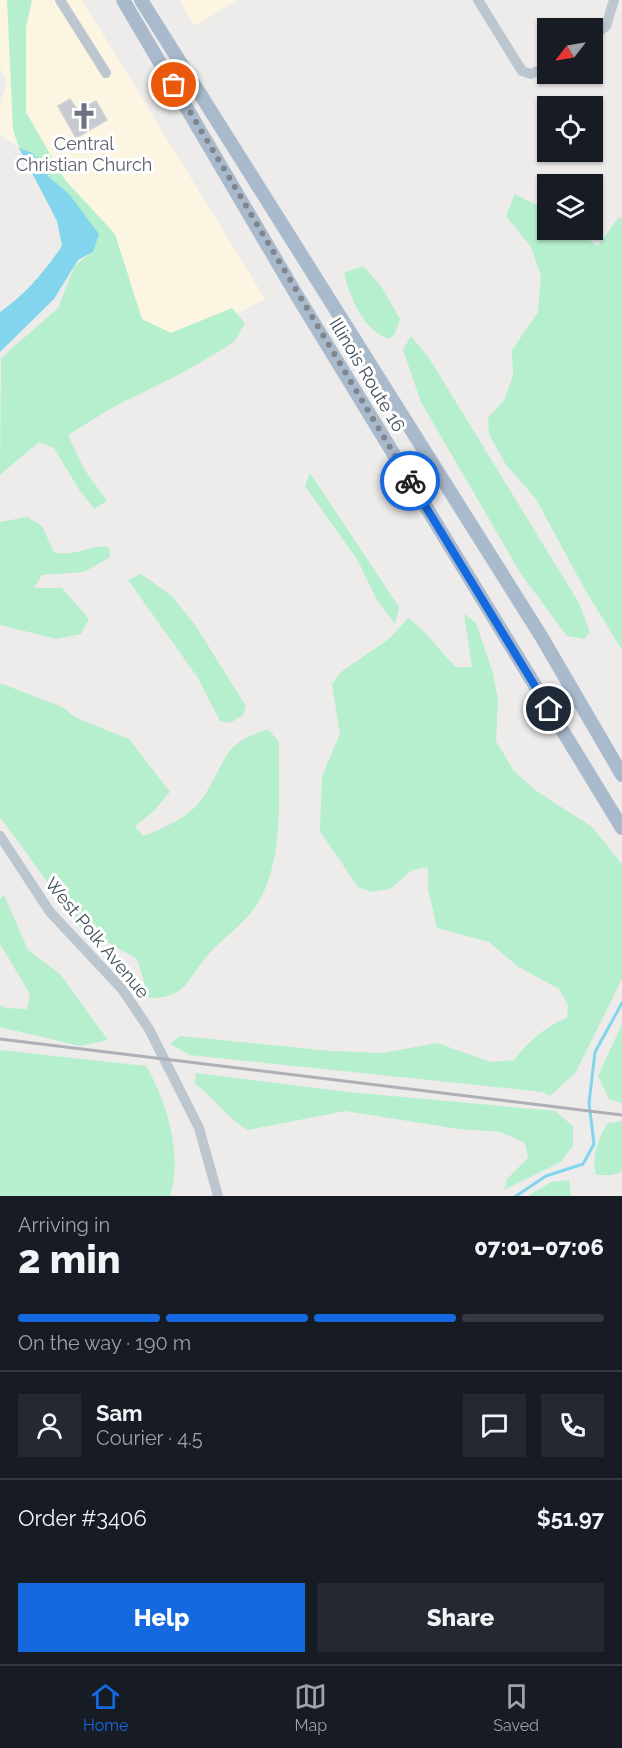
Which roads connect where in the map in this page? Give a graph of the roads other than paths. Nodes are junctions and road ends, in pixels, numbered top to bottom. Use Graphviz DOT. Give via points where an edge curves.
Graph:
graph roads {
  1 [pos="60,0"];
  2 [pos="123,0"];
  3 [pos="141,0"];
  4 [pos="478,0"];
  5 [pos="614,0"];
  6 [pos="603,29"];
  7 [pos="537,71"];
  8 [pos="106,74"];
  9 [pos="622,775"];
  10 [pos="622,828"];
  11 [pos="0,836"];
  12 [pos="218,1196"];
  1 -- 8 [label="street"];
  2 -- 10 [label="main road, Illinois Route 16" via="302,303"];
  3 -- 9 [label="main road, Illinois Route 16" via="541,636"];
  4 -- 7 [label="street" via="522,71"];
  5 -- 6 [label="street"];
  11 -- 12 [label="street, West Polk Avenue" via="50,912 122,990 149,1029 199,1128"];
}
